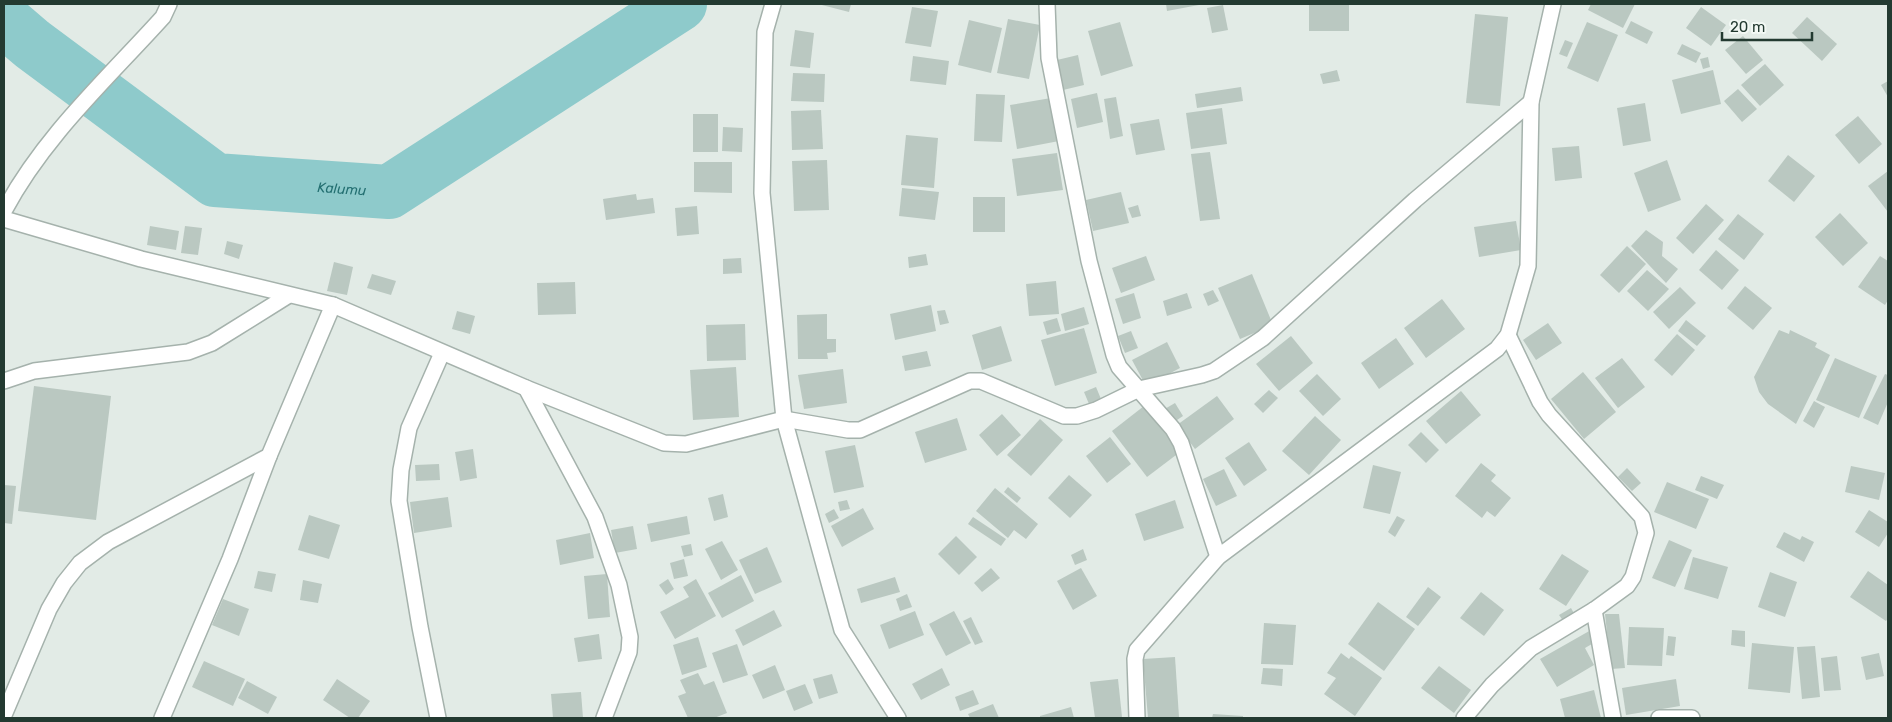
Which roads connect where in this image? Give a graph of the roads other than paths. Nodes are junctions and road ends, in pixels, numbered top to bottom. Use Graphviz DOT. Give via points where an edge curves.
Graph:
graph roads {
  1 [pos="169,4"];
  2 [pos="773,4"];
  3 [pos="1047,4"];
  4 [pos="1553,4"];
  5 [pos="1531,102"];
  6 [pos="4,211"];
  7 [pos="4,219"];
  8 [pos="289,295"];
  9 [pos="333,305"];
  10 [pos="1508,335"];
  11 [pos="442,353"];
  12 [pos="4,381"];
  13 [pos="526,388"];
  14 [pos="1139,389"];
  15 [pos="784,419"];
  16 [pos="269,456"];
  17 [pos="1218,557"];
  18 [pos="1594,610"];
  19 [pos="4,715"];
  20 [pos="162,718"];
  21 [pos="438,718"];
  22 [pos="604,718"];
  23 [pos="898,718"];
  24 [pos="1137,718"];
  25 [pos="1464,718"];
  26 [pos="1614,718"];
  27 [pos="1660,718"];
  28 [pos="1692,718"];
  1 -- 6 [label="street" via="163,17 54,134"];
  2 -- 15 [label="street" via="765,42 762,193"];
  3 -- 14 [label="street" via="1049,58 1090,261 1114,355 1119,367"];
  4 -- 5 [label="street"];
  5 -- 10 [label="street" via="1528,266"];
  5 -- 14 [label="street" via="1415,200 1263,338 1214,371"];
  7 -- 8 [label="street" via="133,257"];
  8 -- 9 [label="street"];
  8 -- 12 [label="street" via="212,344 188,352 34,370"];
  9 -- 11 [label="street"];
  9 -- 16 [label="street"];
  10 -- 17 [label="street" via="1497,349"];
  10 -- 18 [label="street" via="1549,415 1642,517 1646,533 1632,577 1627,586"];
  11 -- 13 [label="street"];
  11 -- 21 [label="street" via="409,428 399,501"];
  13 -- 15 [label="street" via="664,443 686,444"];
  13 -- 22 [label="street" via="595,516 619,586 629,652"];
  14 -- 15 [label="street" via="1096,410 1064,416 981,381 970,381 860,430"];
  14 -- 17 [label="street" via="1181,443"];
  15 -- 23 [label="street" via="840,624 848,642"];
  16 -- 19 [label="street" via="108,542 80,563 49,609"];
  16 -- 20 [label="street" via="230,559"];
  17 -- 24 [label="street" via="1137,650"];
  18 -- 25 [label="street" via="1532,648 1488,689"];
  18 -- 26 [label="street"];
  27 -- 28 [label="street"];
}
